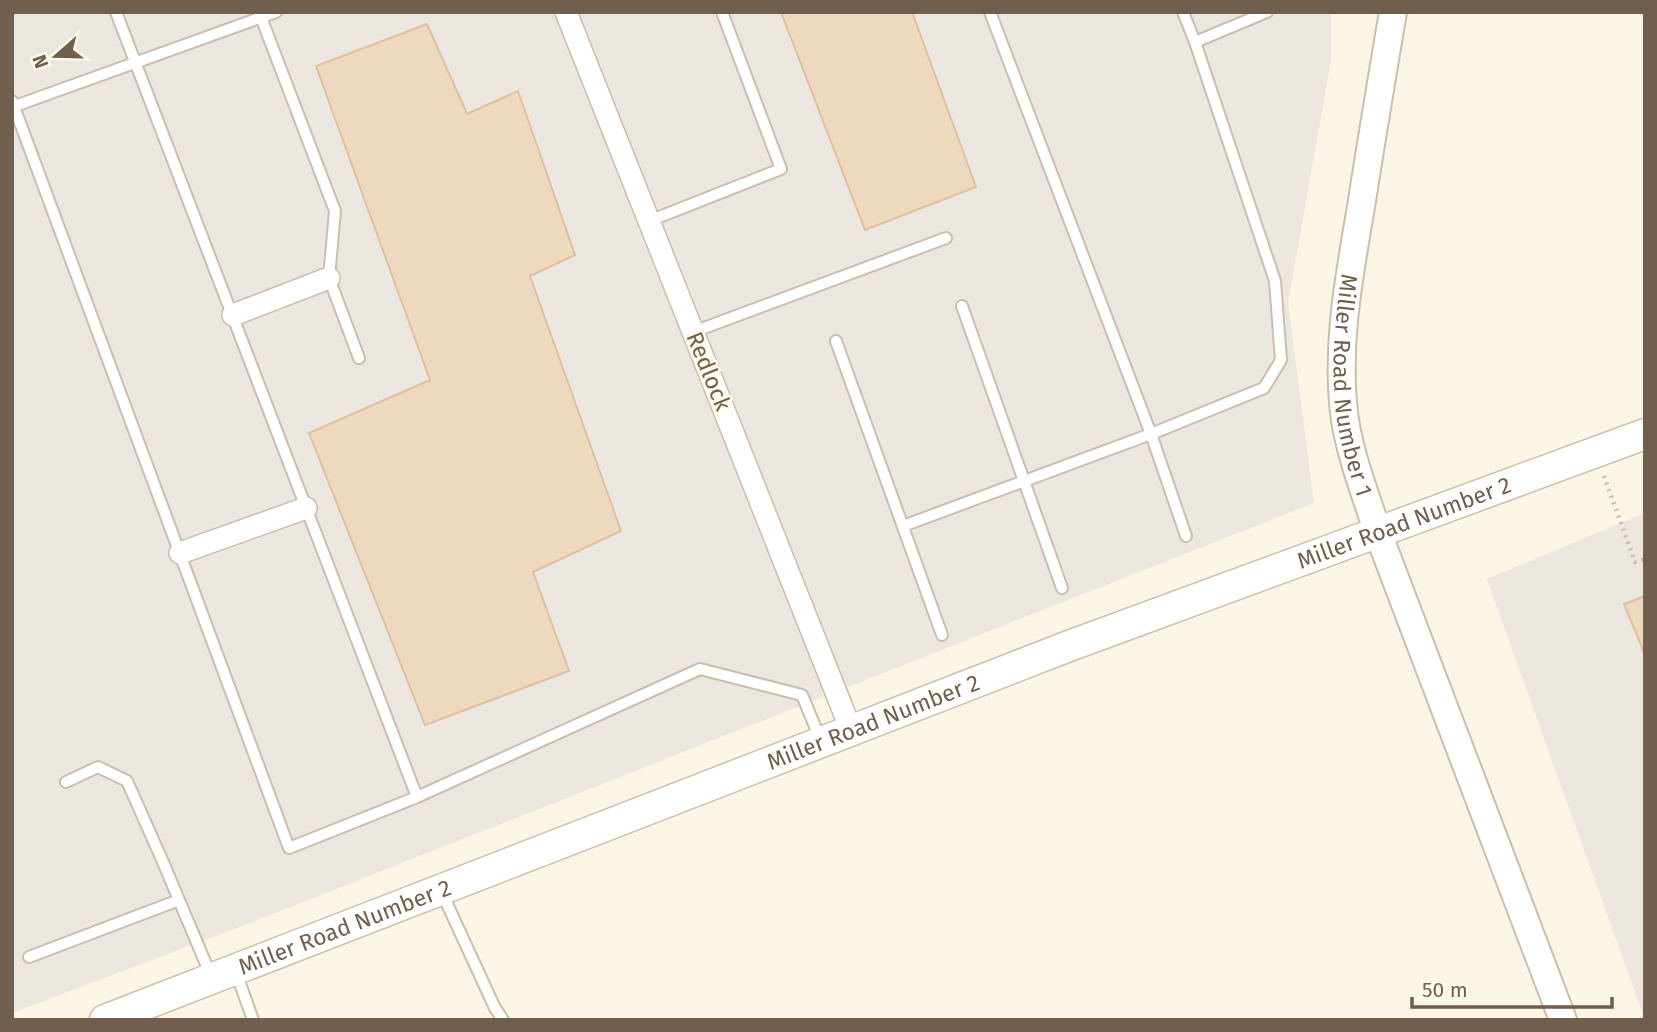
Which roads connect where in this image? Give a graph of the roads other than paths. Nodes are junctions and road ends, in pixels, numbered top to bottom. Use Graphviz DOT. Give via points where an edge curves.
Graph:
graph roads {
  1 [pos="116,12"];
  2 [pos="276,12"];
  3 [pos="566,12"];
  4 [pos="722,12"];
  5 [pos="990,12"];
  6 [pos="1183,12"];
  7 [pos="1267,12"];
  8 [pos="1393,12"];
  9 [pos="260,15"];
  10 [pos="1195,42"];
  11 [pos="136,63"];
  12 [pos="13,104"];
  13 [pos="649,221"];
  14 [pos="946,238"];
  15 [pos="329,278"];
  16 [pos="962,306"];
  17 [pos="233,315"];
  18 [pos="693,332"];
  19 [pos="836,341"];
  20 [pos="359,358"];
  21 [pos="1152,434"];
  22 [pos="1645,434"];
  23 [pos="1025,481"];
  24 [pos="306,508"];
  25 [pos="903,526"];
  26 [pos="1378,533"];
  27 [pos="1186,536"];
  28 [pos="180,553"];
  29 [pos="1062,587"];
  30 [pos="942,635"];
  31 [pos="851,730"];
  32 [pos="821,741"];
  33 [pos="66,782"];
  34 [pos="417,797"];
  35 [pos="440,889"];
  36 [pos="179,900"];
  37 [pos="29,957"];
  38 [pos="223,974"];
  39 [pos="105,1020"];
  40 [pos="253,1020"];
  41 [pos="503,1020"];
  42 [pos="1563,1020"];
  1 -- 11 [label="lane"];
  2 -- 9 [label="lane"];
  3 -- 13 [label="street, Redlock"];
  4 -- 13 [label="lane" via="780,169"];
  5 -- 21 [label="lane"];
  6 -- 10 [label="lane"];
  7 -- 10 [label="lane"];
  8 -- 26 [label="street, Miller Road Number 1" via="1343,333 1345,421"];
  9 -- 11 [label="lane"];
  9 -- 15 [label="lane" via="335,211"];
  10 -- 21 [label="lane" via="1275,281 1281,360 1264,388"];
  11 -- 12 [label="lane"];
  11 -- 17 [label="lane"];
  12 -- 28 [label="lane"];
  13 -- 18 [label="street, Redlock"];
  14 -- 18 [label="lane"];
  15 -- 17 [label="street"];
  15 -- 20 [label="lane"];
  16 -- 23 [label="lane"];
  17 -- 24 [label="lane"];
  18 -- 31 [label="street, Redlock"];
  19 -- 25 [label="lane"];
  21 -- 23 [label="lane"];
  21 -- 27 [label="lane"];
  22 -- 26 [label="main road, Miller Road Number 2"];
  23 -- 25 [label="lane"];
  23 -- 29 [label="lane"];
  24 -- 28 [label="street"];
  24 -- 34 [label="lane"];
  25 -- 30 [label="lane"];
  26 -- 31 [label="main road, Miller Road Number 2"];
  26 -- 42 [label="street, Miller Road Number 1"];
  28 -- 34 [label="lane" via="289,848"];
  31 -- 32 [label="main road, Miller Road Number 2"];
  32 -- 34 [label="lane" via="802,695 700,669"];
  32 -- 35 [label="main road, Miller Road Number 2"];
  33 -- 36 [label="lane" via="99,767 127,781"];
  35 -- 38 [label="main road, Miller Road Number 2"];
  35 -- 41 [label="lane"];
  36 -- 37 [label="lane"];
  36 -- 38 [label="lane"];
  38 -- 39 [label="main road, Miller Road Number 2"];
  38 -- 40 [label="lane"];
}
